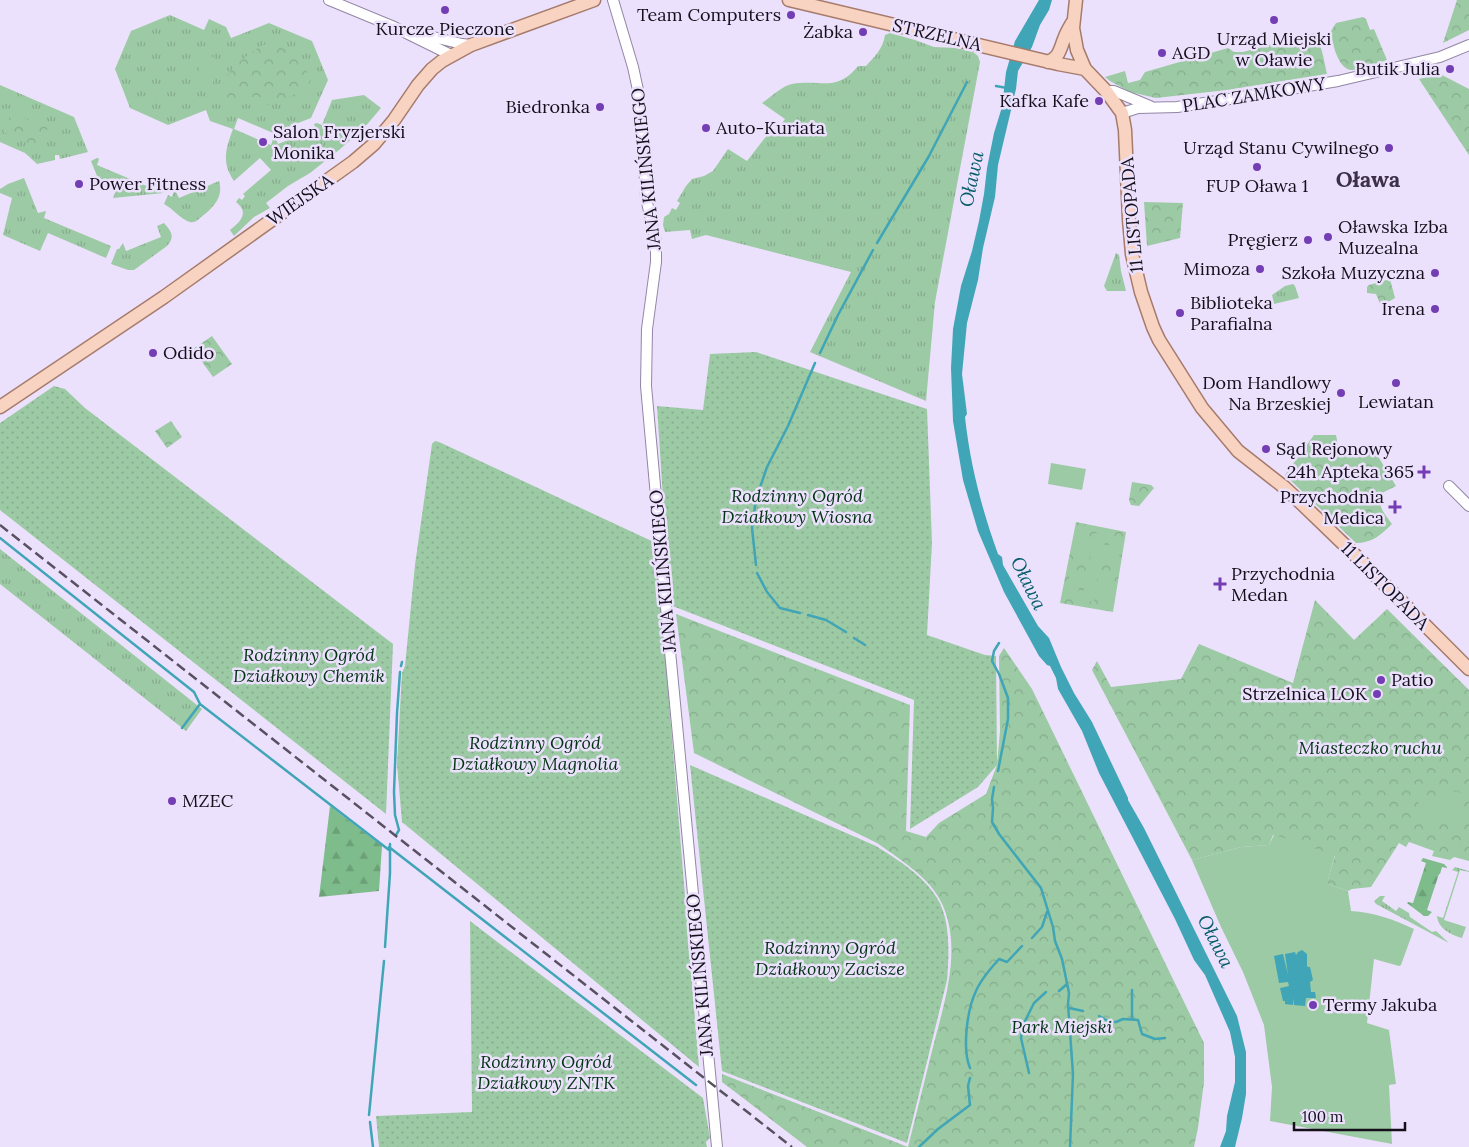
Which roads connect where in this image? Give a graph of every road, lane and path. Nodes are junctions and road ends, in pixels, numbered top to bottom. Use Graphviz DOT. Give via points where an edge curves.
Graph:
graph roads {
  1 [pos="330,0"];
  2 [pos="594,0"];
  3 [pos="613,0"];
  4 [pos="789,0"];
  5 [pos="1076,0"];
  6 [pos="1073,21"];
  7 [pos="392,26"];
  8 [pos="443,40"];
  9 [pos="430,45"];
  10 [pos="471,45"];
  11 [pos="1469,45"];
  12 [pos="452,55"];
  13 [pos="1046,61"];
  14 [pos="433,68"];
  15 [pos="1085,69"];
  16 [pos="1106,91"];
  17 [pos="1153,108"];
  18 [pos="1122,113"];
  19 [pos="0,408"];
  20 [pos="1449,486"];
  21 [pos="1469,506"];
  22 [pos="1469,669"];
  23 [pos="717,1147"];
  1 -- 7 [label="street"];
  2 -- 10 [label="main road, WIEJSKA"];
  3 -- 23 [label="street, JANA KILIŃSKIEGO" via="638,90 646,198 656,242 647,329 646,386"];
  4 -- 13 [label="main road, STRZELNA"];
  5 -- 6 [label="main road"];
  6 -- 13 [label="main road" via="1060,52 1054,59"];
  6 -- 15 [label="main road" via="1076,47"];
  7 -- 8 [label="street"];
  7 -- 9 [label="street"];
  8 -- 10 [label="street"];
  8 -- 12 [label="street" via="451,47"];
  9 -- 12 [label="street"];
  9 -- 14 [label="street" via="434,52"];
  10 -- 12 [label="main road, WIEJSKA"];
  11 -- 17 [label="street, PLAC ZAMKOWY" via="1440,57 1338,82"];
  12 -- 14 [label="main road, WIEJSKA"];
  13 -- 15 [label="main road, STRZELNA"];
  14 -- 19 [label="main road, WIEJSKA" via="374,144 353,162 164,297"];
  15 -- 16 [label="main road"];
  16 -- 17 [label="street, PLAC ZAMKOWY" via="1114,91"];
  16 -- 18 [label="main road"];
  17 -- 18 [label="street, PLAC ZAMKOWY"];
  18 -- 22 [label="main road, 11 LISTOPADA" via="1132,254 1141,292 1159,340 1202,408 1238,451 1300,502"];
  20 -- 21 [label="street"];
}
